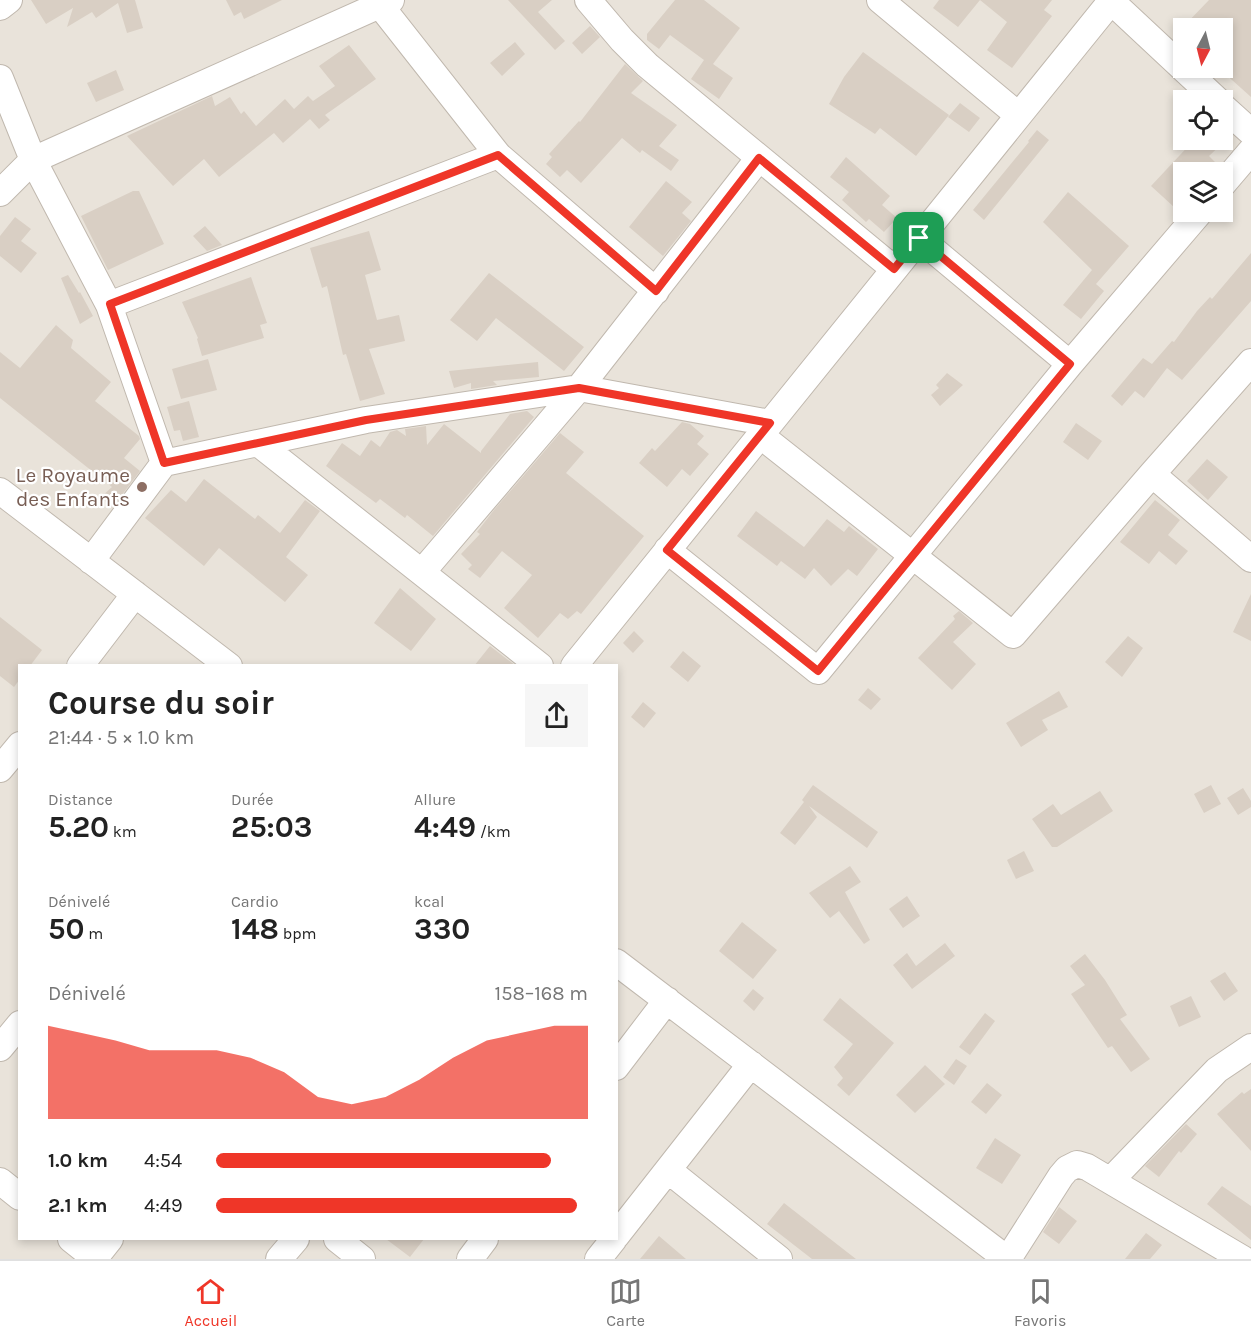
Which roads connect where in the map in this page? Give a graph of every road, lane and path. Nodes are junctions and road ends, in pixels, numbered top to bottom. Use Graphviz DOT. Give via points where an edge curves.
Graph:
graph roads {
  1 [pos="9,0"];
  2 [pos="588,0"];
  3 [pos="880,0"];
  4 [pos="1112,1"];
  5 [pos="382,2"];
  6 [pos="0,7"];
  7 [pos="0,78"];
  8 [pos="1206,90"];
  9 [pos="1018,115"];
  10 [pos="1233,116"];
  11 [pos="1251,132"];
  12 [pos="1251,151"];
  13 [pos="498,155"];
  14 [pos="759,158"];
  15 [pos="33,160"];
  16 [pos="1233,172"];
  17 [pos="0,194"];
  18 [pos="1191,222"];
  19 [pos="919,238"];
  20 [pos="894,269"];
  21 [pos="656,291"];
  22 [pos="110,304"];
  23 [pos="1251,362"];
  24 [pos="1070,364"];
  25 [pos="579,388"];
  26 [pos="765,429"];
  27 [pos="258,443"];
  28 [pos="164,463"];
  29 [pos="1152,474"];
  30 [pos="5,504"];
  31 [pos="667,550"];
  32 [pos="913,556"];
  33 [pos="1251,559"];
  34 [pos="91,561"];
  35 [pos="422,572"];
  36 [pos="135,594"];
  37 [pos="82,664"];
  38 [pos="226,664"];
  39 [pos="537,664"];
  40 [pos="576,664"];
  41 [pos="618,963"];
  42 [pos="667,1000"];
  43 [pos="18,1026"];
  44 [pos="1251,1047"];
  45 [pos="0,1048"];
  46 [pos="618,1064"];
  47 [pos="751,1064"];
  48 [pos="668,1170"];
  49 [pos="1111,1180"];
  50 [pos="0,1181"];
  51 [pos="18,1195"];
  52 [pos="618,1233"];
  53 [pos="73,1240"];
  54 [pos="295,1240"];
  55 [pos="338,1240"];
  56 [pos="484,1240"];
  57 [pos="613,1240"];
  58 [pos="98,1254"];
  59 [pos="998,1256"];
  60 [pos="279,1259"];
  61 [pos="362,1259"];
  62 [pos="470,1259"];
  63 [pos="598,1259"];
  64 [pos="778,1259"];
  65 [pos="1243,1259"];
  1 -- 6 [label="street"];
  2 -- 14 [label="street" via="646,66"];
  3 -- 9 [label="street"];
  4 -- 8 [label="street"];
  4 -- 9 [label="street"];
  5 -- 13 [label="street"];
  5 -- 15 [label="street"];
  7 -- 15 [label="street"];
  9 -- 19 [label="street"];
  10 -- 11 [label="street"];
  12 -- 16 [label="street"];
  13 -- 21 [label="street"];
  13 -- 22 [label="street"];
  14 -- 20 [label="street"];
  14 -- 21 [label="street"];
  15 -- 17 [label="street"];
  15 -- 22 [label="street"];
  18 -- 24 [label="street"];
  19 -- 20 [label="street"];
  19 -- 24 [label="street"];
  20 -- 26 [label="street"];
  21 -- 25 [label="street"];
  22 -- 28 [label="street"];
  23 -- 29 [label="street"];
  24 -- 32 [label="street"];
  25 -- 26 [label="street"];
  25 -- 27 [label="street" via="366,420"];
  25 -- 35 [label="street"];
  26 -- 31 [label="street"];
  26 -- 32 [label="street"];
  27 -- 28 [label="street"];
  27 -- 35 [label="street"];
  28 -- 34 [label="street"];
  29 -- 32 [label="street" via="1013,635"];
  29 -- 33 [label="street"];
  30 -- 34 [label="street"];
  31 -- 32 [label="street" via="818,671"];
  31 -- 40 [label="street"];
  34 -- 36 [label="street"];
  35 -- 39 [label="street"];
  36 -- 37 [label="street"];
  36 -- 38 [label="street"];
  41 -- 42 [label="street"];
  42 -- 46 [label="street"];
  42 -- 47 [label="street"];
  43 -- 45 [label="street"];
  44 -- 49 [label="street" via="1217,1070"];
  47 -- 48 [label="street"];
  47 -- 59 [label="street"];
  48 -- 52 [label="street"];
  48 -- 64 [label="street"];
  49 -- 59 [label="street" via="1077,1164 1067,1169"];
  49 -- 65 [label="street"];
  50 -- 51 [label="street"];
  53 -- 58 [label="street"];
  54 -- 60 [label="street"];
  55 -- 61 [label="street"];
  56 -- 62 [label="street"];
  57 -- 63 [label="street"];
}
